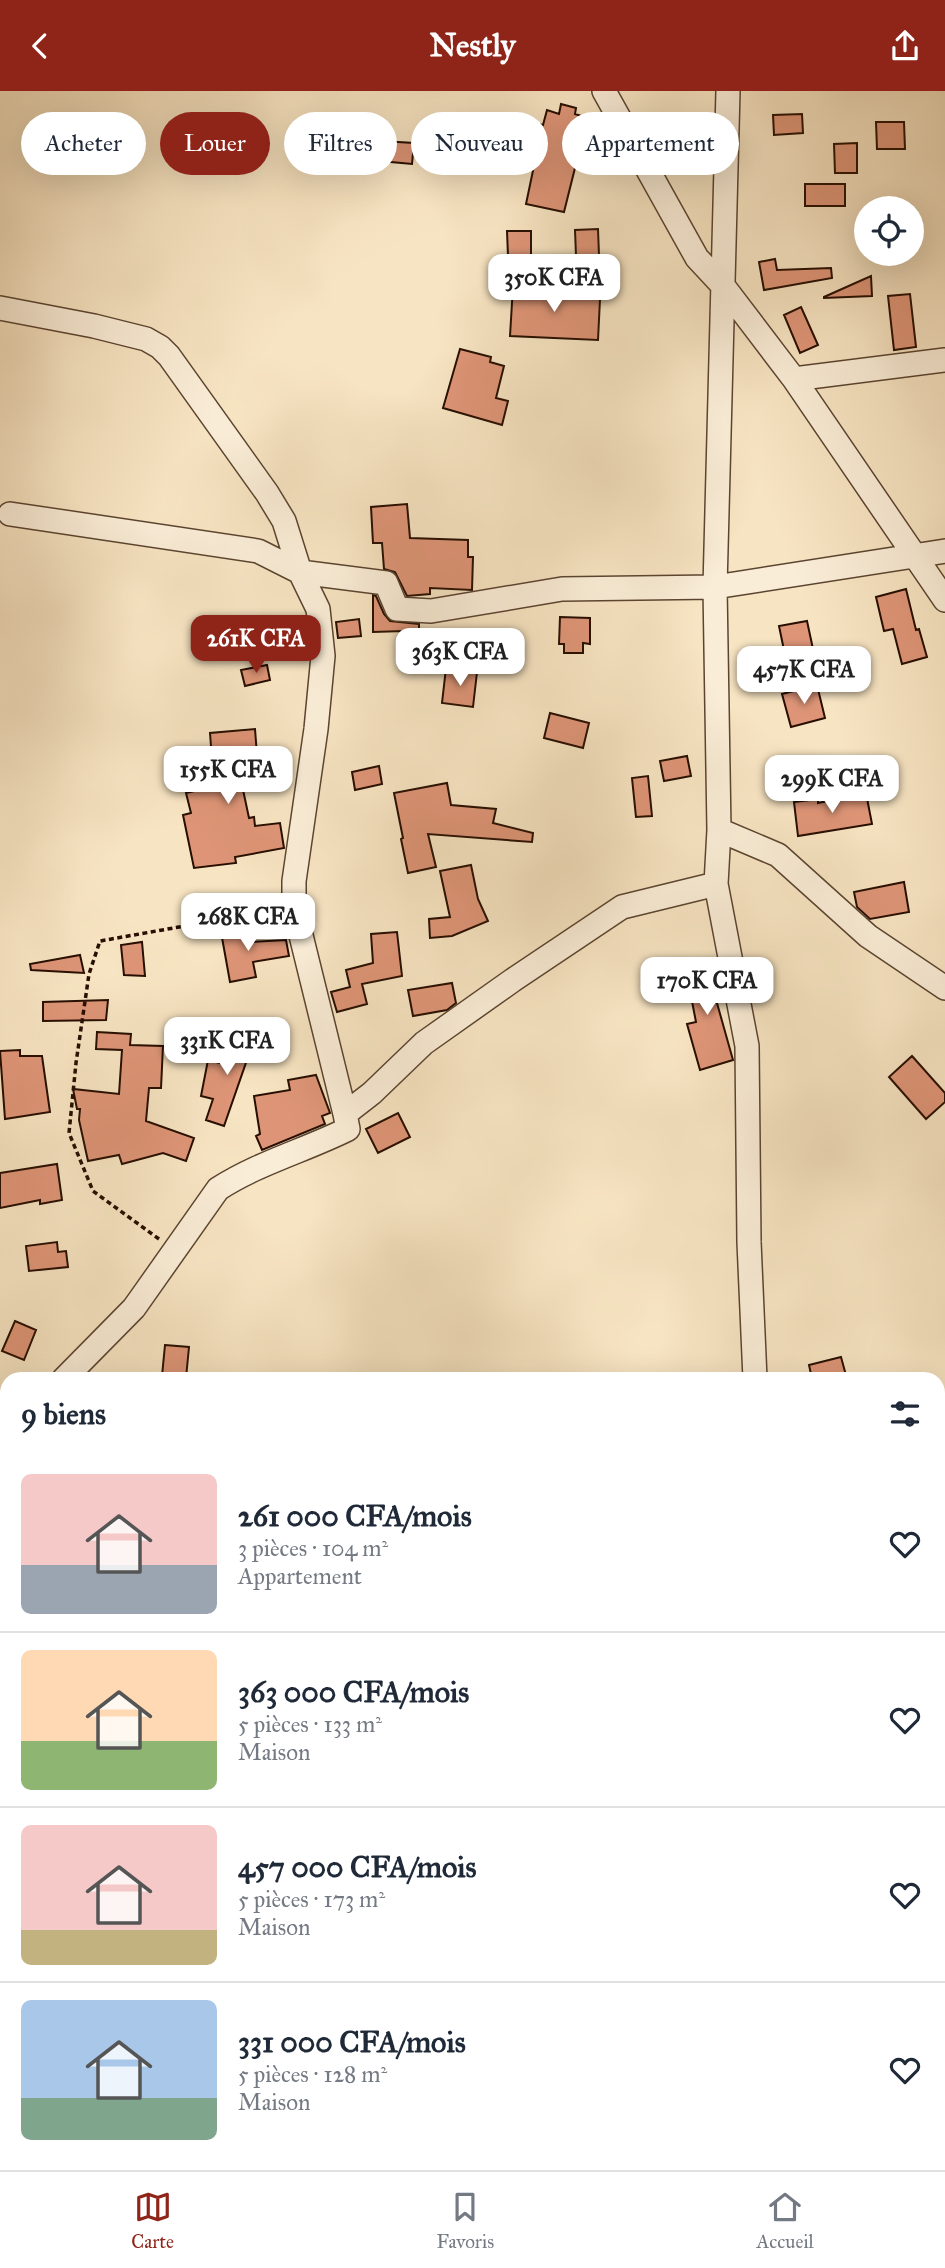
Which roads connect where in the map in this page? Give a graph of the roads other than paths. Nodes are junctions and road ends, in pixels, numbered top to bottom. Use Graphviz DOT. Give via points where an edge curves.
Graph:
graph roads {
  1 [pos="604,91"];
  2 [pos="728,91"];
  3 [pos="724,287"];
  4 [pos="0,308"];
  5 [pos="945,360"];
  6 [pos="794,379"];
  7 [pos="10,515"];
  8 [pos="945,551"];
  9 [pos="913,554"];
  10 [pos="300,572"];
  11 [pos="715,587"];
  12 [pos="945,600"];
  13 [pos="719,829"];
  14 [pos="716,884"];
  15 [pos="945,988"];
  16 [pos="345,1114"];
  17 [pos="71,1372"];
  18 [pos="755,1372"];
  1 -- 3 [label="street" via="697,258"];
  2 -- 3 [label="street"];
  3 -- 6 [label="street"];
  3 -- 11 [label="street"];
  4 -- 10 [label="street" via="146,339 160,347 267,493 284,521"];
  5 -- 6 [label="street"];
  6 -- 9 [label="street"];
  7 -- 10 [label="street" via="258,551"];
  8 -- 9 [label="street"];
  9 -- 11 [label="street"];
  9 -- 12 [label="street"];
  10 -- 11 [label="street" via="386,583 397,608 431,611 562,589"];
  10 -- 16 [label="street" via="318,609 323,656 294,907"];
  11 -- 13 [label="street"];
  13 -- 14 [label="street"];
  13 -- 15 [label="street" via="778,855 868,936"];
  14 -- 16 [label="street" via="622,908 424,1043"];
  14 -- 18 [label="street" via="747,1046"];
  16 -- 17 [label="street" via="348,1129 218,1189 134,1308"];
}
